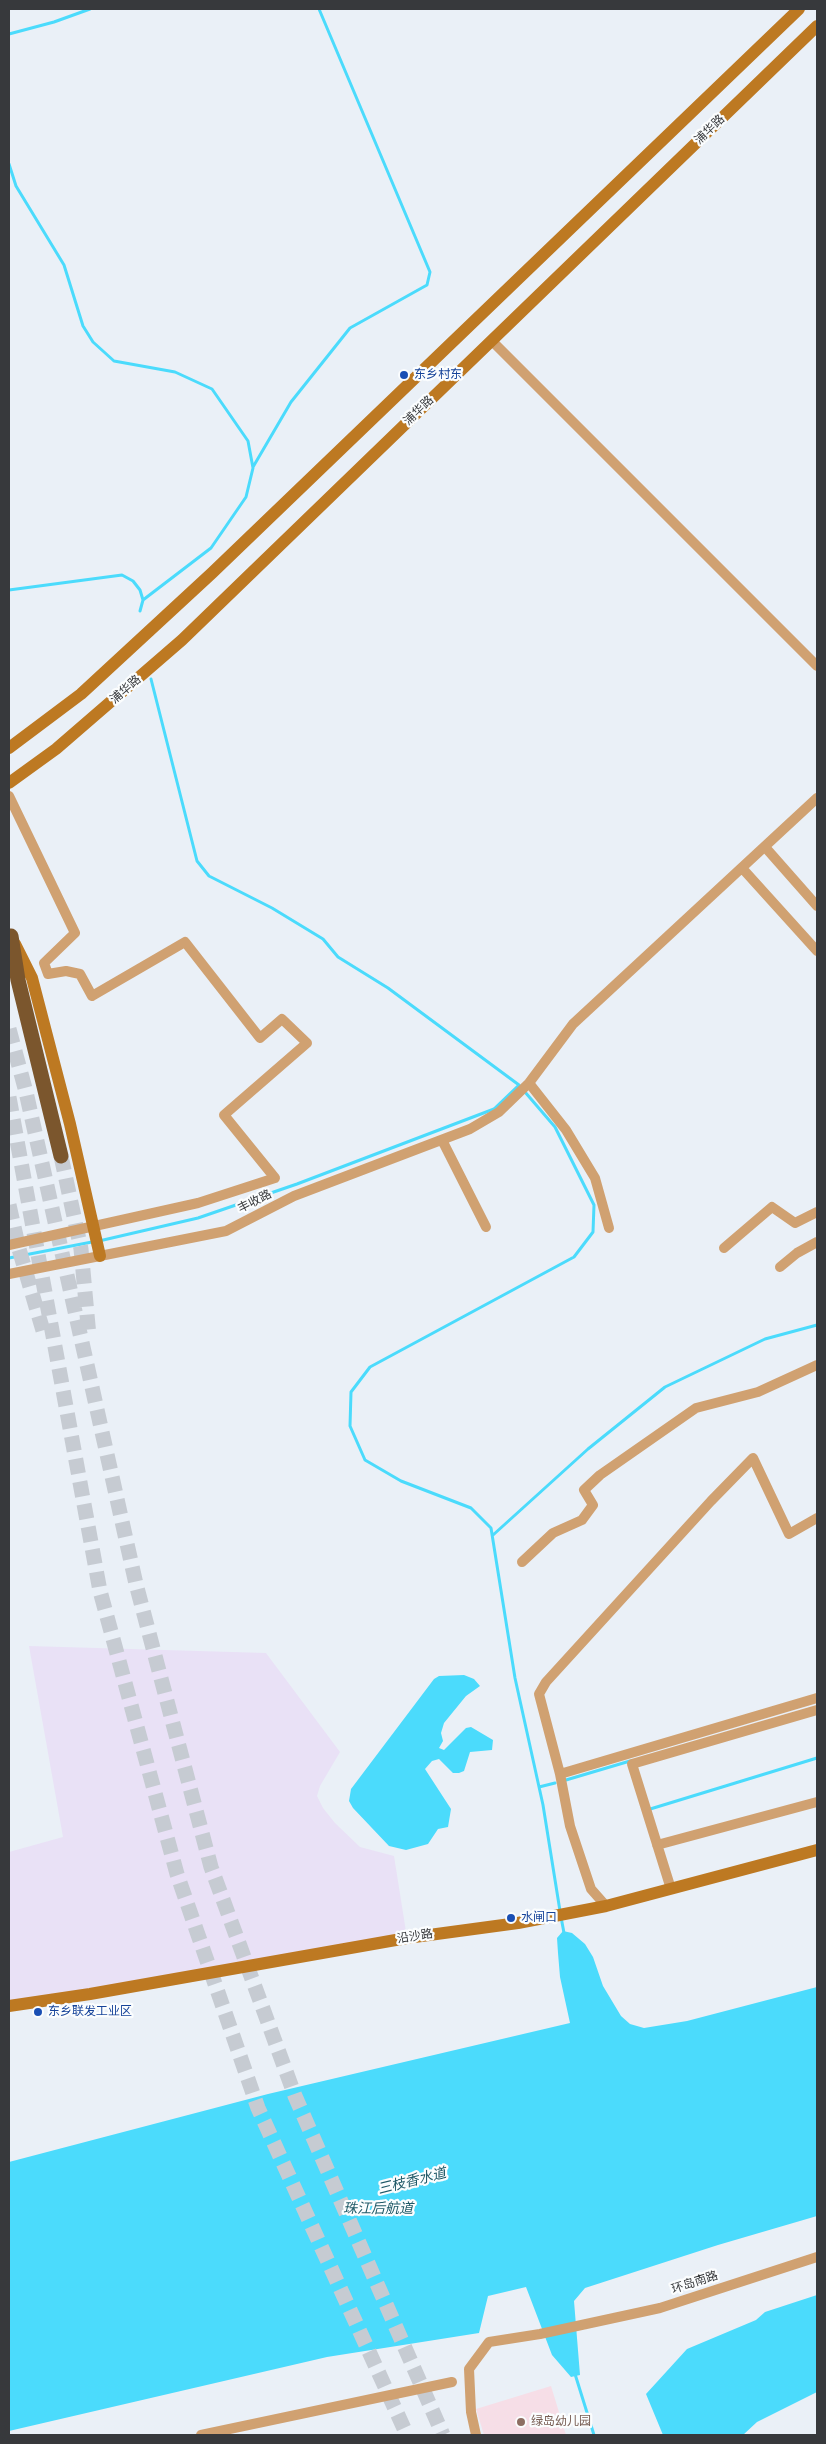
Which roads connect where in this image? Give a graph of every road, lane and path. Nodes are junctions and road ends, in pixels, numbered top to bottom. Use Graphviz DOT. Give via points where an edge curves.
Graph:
graph roads {
  1 [pos="799,9"];
  2 [pos="817,26"];
  3 [pos="492,341"];
  4 [pos="817,666"];
  5 [pos="9,748"];
  6 [pos="9,783"];
  7 [pos="9,796"];
  8 [pos="817,798"];
  9 [pos="765,847"];
  10 [pos="742,868"];
  11 [pos="817,906"];
  12 [pos="10,933"];
  13 [pos="817,951"];
  14 [pos="529,1082"];
  15 [pos="442,1140"];
  16 [pos="60,1156"];
  17 [pos="817,1212"];
  18 [pos="486,1227"];
  19 [pos="609,1228"];
  20 [pos="817,1242"];
  21 [pos="9,1245"];
  22 [pos="724,1248"];
  23 [pos="100,1256"];
  24 [pos="780,1267"];
  25 [pos="9,1274"];
  26 [pos="817,1364"];
  27 [pos="817,1518"];
  28 [pos="522,1562"];
  29 [pos="817,1698"];
  30 [pos="817,1710"];
  31 [pos="560,1774"];
  32 [pos="817,1802"];
  33 [pos="658,1845"];
  34 [pos="817,1850"];
  35 [pos="671,1889"];
  36 [pos="606,1906"];
  37 [pos="9,2006"];
  38 [pos="817,2257"];
  39 [pos="452,2382"];
  40 [pos="201,2435"];
  41 [pos="476,2435"];
  1 -- 5 [label="main road, 浦华路" via="137,643 81,694"];
  2 -- 3 [label="main road, 浦华路"];
  3 -- 4 [label="street"];
  3 -- 6 [label="main road, 浦华路" via="155,665 56,749"];
  7 -- 21 [label="street" via="75,933 44,963 48,974 66,971 80,974 92,996 185,942 260,1038 282,1019 307,1043 224,1116 275,1178 198,1203"];
  8 -- 9 [label="street, 丰收路"];
  9 -- 10 [label="street, 丰收路"];
  9 -- 11 [label="street"];
  10 -- 13 [label="street"];
  10 -- 14 [label="street, 丰收路" via="573,1024"];
  12 -- 16 [label="highway"];
  12 -- 23 [label="main road" via="32,978"];
  14 -- 15 [label="street, 丰收路" via="499,1112"];
  14 -- 19 [label="street" via="566,1130 595,1178"];
  15 -- 18 [label="street"];
  15 -- 23 [label="street, 丰收路" via="294,1196 226,1231"];
  17 -- 22 [label="street" via="795,1223 772,1207"];
  20 -- 24 [label="street"];
  23 -- 25 [label="street, 丰收路"];
  26 -- 28 [label="street" via="758,1392 696,1408 600,1475 584,1490 593,1505 582,1520 553,1533"];
  27 -- 31 [label="street" via="788,1534 754,1458 546,1682 539,1694"];
  29 -- 31 [label="street"];
  30 -- 33 [label="street" via="632,1764"];
  31 -- 36 [label="street" via="570,1826 590,1889"];
  32 -- 33 [label="street"];
  33 -- 35 [label="street"];
  34 -- 35 [label="main road, 沿沙路"];
  35 -- 36 [label="main road, 沿沙路"];
  36 -- 37 [label="main road, 沿沙路"];
  38 -- 41 [label="street, 环岛南路" via="660,2308 489,2342 469,2368 471,2412"];
  39 -- 40 [label="street"];
}
